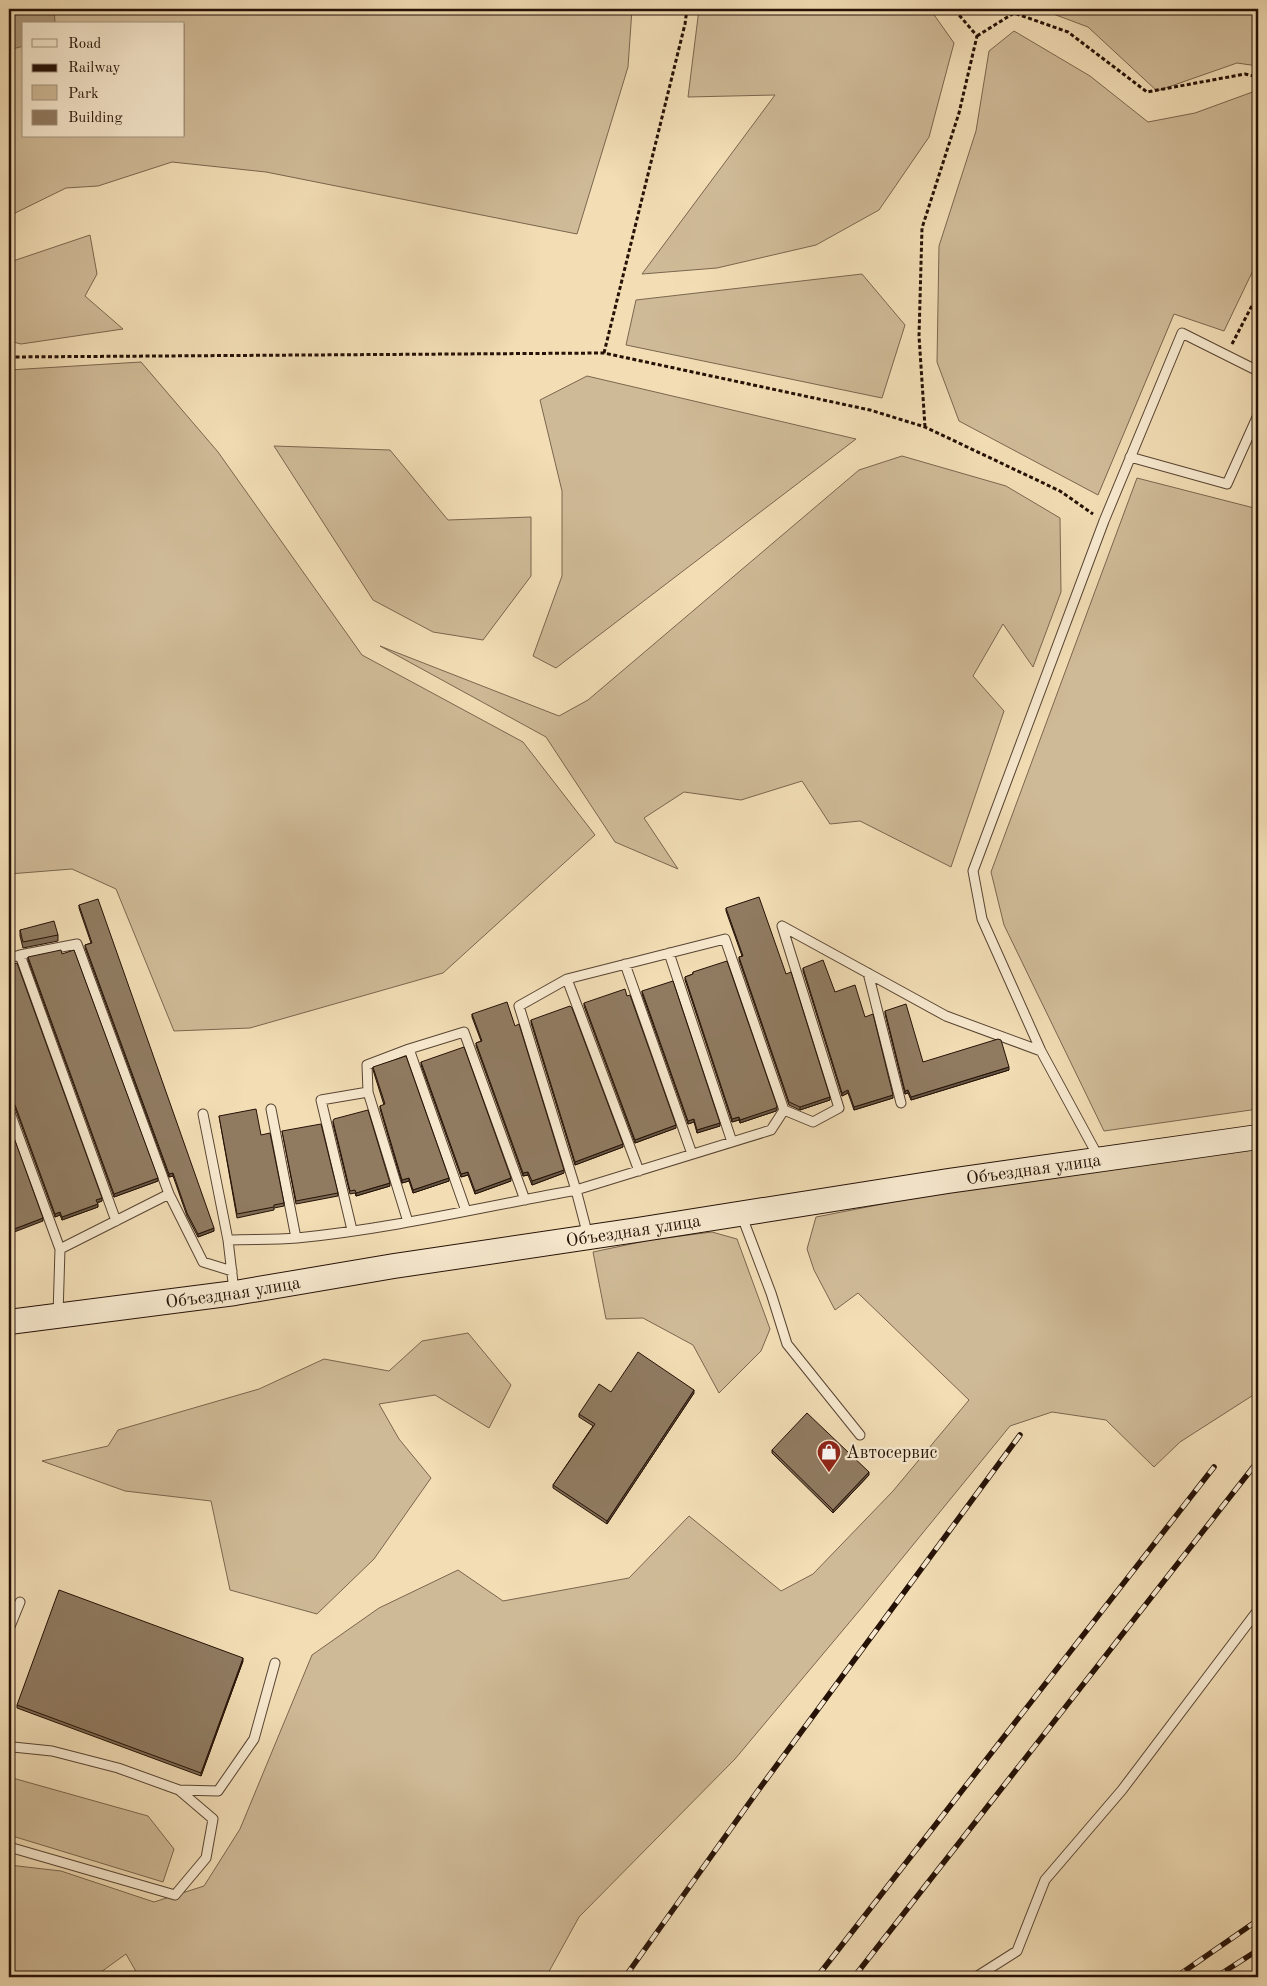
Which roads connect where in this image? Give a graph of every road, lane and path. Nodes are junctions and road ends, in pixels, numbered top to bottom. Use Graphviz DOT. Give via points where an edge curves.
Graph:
graph roads {
  1 [pos="687,9"];
  2 [pos="954,9"];
  3 [pos="977,36"];
  4 [pos="1258,77"];
  5 [pos="1258,294"];
  6 [pos="604,353"];
  7 [pos="1226,355"];
  8 [pos="9,357"];
  9 [pos="1258,370"];
  10 [pos="1258,415"];
  11 [pos="924,427"];
  12 [pos="1130,457"];
  13 [pos="1104,521"];
  14 [pos="669,953"];
  15 [pos="20,955"];
  16 [pos="9,958"];
  17 [pos="625,964"];
  18 [pos="868,973"];
  19 [pos="567,979"];
  20 [pos="409,1049"];
  21 [pos="1041,1051"];
  22 [pos="368,1092"];
  23 [pos="901,1103"];
  24 [pos="9,1110"];
  25 [pos="271,1110"];
  26 [pos="784,1110"];
  27 [pos="203,1114"];
  28 [pos="1258,1137"];
  29 [pos="732,1142"];
  30 [pos="692,1154"];
  31 [pos="1100,1160"];
  32 [pos="639,1170"];
  33 [pos="576,1190"];
  34 [pos="169,1194"];
  35 [pos="525,1200"];
  36 [pos="466,1211"];
  37 [pos="741,1214"];
  38 [pos="116,1221"];
  39 [pos="408,1222"];
  40 [pos="352,1230"];
  41 [pos="588,1237"];
  42 [pos="296,1238"];
  43 [pos="228,1240"];
  44 [pos="60,1249"];
  45 [pos="233,1282"];
  46 [pos="58,1316"];
  47 [pos="9,1322"];
  48 [pos="860,1435"];
  49 [pos="20,1602"];
  50 [pos="1258,1610"];
  51 [pos="9,1629"];
  52 [pos="275,1663"];
  53 [pos="9,1748"];
  54 [pos="179,1790"];
  55 [pos="9,1847"];
  56 [pos="976,1977"];
  1 -- 6 [label="path"];
  2 -- 3 [label="path"];
  3 -- 4 [label="path" via="1014,13 1068,32 1147,92 1245,74"];
  3 -- 11 [label="path" via="959,113 922,228 919,336"];
  5 -- 7 [label="path"];
  6 -- 8 [label="path"];
  6 -- 11 [label="path" via="870,410"];
  7 -- 9 [label="lane"];
  7 -- 12 [label="lane" via="1182,333"];
  10 -- 12 [label="lane" via="1227,484"];
  11 -- 13 [label="path" via="1060,491"];
  12 -- 13 [label="lane"];
  13 -- 21 [label="lane" via="973,871 982,919"];
  14 -- 17 [label="lane"];
  14 -- 26 [label="lane" via="725,939"];
  14 -- 29 [label="lane"];
  15 -- 16 [label="lane"];
  15 -- 34 [label="lane" via="78,944"];
  15 -- 38 [label="lane"];
  17 -- 19 [label="lane"];
  17 -- 30 [label="lane"];
  18 -- 21 [label="lane" via="946,1016"];
  18 -- 23 [label="lane"];
  18 -- 26 [label="lane" via="782,926 839,1108 813,1122"];
  19 -- 32 [label="lane"];
  19 -- 33 [label="lane" via="519,1006"];
  20 -- 22 [label="lane" via="367,1065"];
  20 -- 35 [label="lane" via="464,1032"];
  20 -- 36 [label="lane"];
  21 -- 31 [label="lane"];
  22 -- 39 [label="lane"];
  22 -- 40 [label="lane" via="322,1100"];
  24 -- 44 [label="lane"];
  25 -- 42 [label="lane"];
  26 -- 29 [label="lane" via="771,1130"];
  27 -- 43 [label="lane"];
  28 -- 31 [label="main road, Объездная улица"];
  29 -- 30 [label="lane"];
  30 -- 32 [label="lane"];
  31 -- 37 [label="main road, Объездная улица"];
  32 -- 33 [label="lane"];
  33 -- 35 [label="lane"];
  33 -- 41 [label="lane"];
  34 -- 38 [label="lane"];
  34 -- 45 [label="lane" via="203,1262"];
  35 -- 36 [label="lane"];
  36 -- 39 [label="lane"];
  37 -- 41 [label="main road, Объездная улица"];
  37 -- 48 [label="lane" via="787,1344"];
  38 -- 44 [label="lane"];
  39 -- 40 [label="lane"];
  40 -- 42 [label="lane"];
  41 -- 45 [label="main road, Объездная улица" via="394,1266"];
  42 -- 43 [label="lane"];
  43 -- 45 [label="lane"];
  44 -- 46 [label="lane"];
  45 -- 46 [label="main road, Объездная улица"];
  46 -- 47 [label="main road, Объездная улица"];
  49 -- 51 [label="lane"];
  50 -- 56 [label="lane" via="1122,1790 1045,1880 1017,1950"];
  52 -- 54 [label="lane" via="254,1739 218,1791"];
  53 -- 54 [label="lane" via="52,1751 118,1768"];
  54 -- 55 [label="lane" via="213,1819 206,1858 175,1895"];
}
